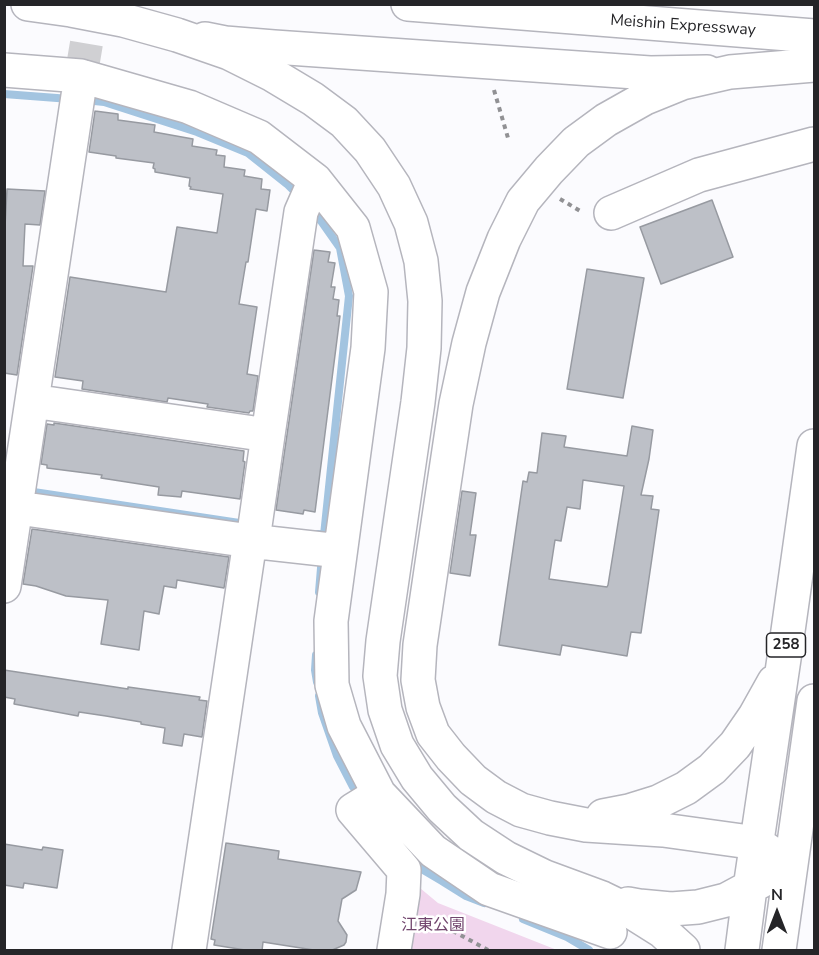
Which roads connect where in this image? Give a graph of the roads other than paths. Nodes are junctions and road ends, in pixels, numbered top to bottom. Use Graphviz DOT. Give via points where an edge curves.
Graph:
graph roads {
  1 [pos="28,4"];
  2 [pos="408,4"];
  3 [pos="177,35"];
  4 [pos="814,36"];
  5 [pos="814,65"];
  6 [pos="4,70"];
  7 [pos="730,72"];
  8 [pos="79,92"];
  9 [pos="814,144"];
  10 [pos="308,195"];
  11 [pos="611,213"];
  12 [pos="32,401"];
  13 [pos="268,435"];
  14 [pos="814,446"];
  15 [pos="14,498"];
  16 [pos="254,529"];
  17 [pos="328,549"];
  18 [pos="4,586"];
  19 [pos="786,645"];
  20 [pos="813,722"];
  21 [pos="379,794"];
  22 [pos="550,818"];
  23 [pos="757,843"];
  24 [pos="790,866"];
  25 [pos="750,888"];
  26 [pos="602,898"];
  27 [pos="610,932"];
  28 [pos="189,951"];
  29 [pos="394,951"];
  30 [pos="683,951"];
  31 [pos="742,951"];
  32 [pos="779,951"];
  1 -- 3 [label="main road" via="123,20"];
  2 -- 4 [label="main road, Meishin Expressway"];
  3 -- 7 [label="main road" via="225,43 651,73"];
  3 -- 26 [label="main road" via="229,53 313,99 351,129 394,186 411,223 421,261 425,301 418,402 383,641 380,676 385,711 397,745 417,778 471,835 544,877"];
  5 -- 7 [label="main road"];
  6 -- 8 [label="main road"];
  7 -- 22 [label="main road" via="682,83 645,98 576,142 549,170 523,201 504,239 469,343 456,404 418,680 433,734 451,757 496,796 521,810"];
  8 -- 10 [label="main road" via="189,107 259,137"];
  8 -- 12 [label="main road"];
  9 -- 11 [label="main road" via="699,175"];
  10 -- 13 [label="main road"];
  10 -- 17 [label="main road" via="353,228 371,292 368,348"];
  12 -- 13 [label="main road"];
  12 -- 15 [label="main road"];
  13 -- 16 [label="main road"];
  14 -- 19 [label="main road, 258"];
  15 -- 16 [label="main road"];
  15 -- 18 [label="main road"];
  16 -- 17 [label="main road"];
  16 -- 28 [label="main road"];
  17 -- 21 [label="main road" via="332,686 344,726"];
  19 -- 22 [label="main road" via="773,685 755,716 712,769 686,788 629,811"];
  19 -- 23 [label="main road, 258"];
  20 -- 24 [label="main road"];
  21 -- 27 [label="main road" via="433,851 489,889"];
  21 -- 29 [label="main road" via="353,810 404,870"];
  22 -- 23 [label="main road"];
  23 -- 24 [label="main road"];
  23 -- 25 [label="main road, 258"];
  24 -- 25 [label="main road"];
  24 -- 32 [label="main road"];
  25 -- 26 [label="main road" via="726,900 698,907 639,906"];
  25 -- 31 [label="main road, 258"];
  26 -- 30 [label="main road" via="662,930"];
}
